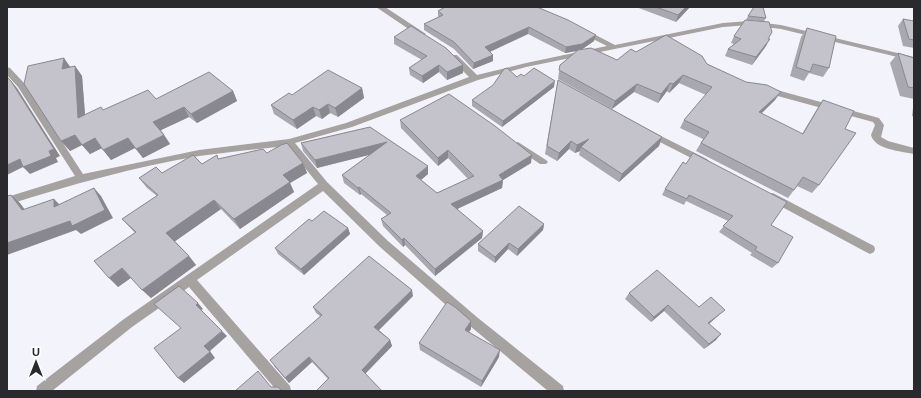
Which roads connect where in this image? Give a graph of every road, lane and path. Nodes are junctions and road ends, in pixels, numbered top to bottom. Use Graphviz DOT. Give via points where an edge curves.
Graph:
graph roads {
  1 [pos="380,7"];
  2 [pos="578,29"];
  3 [pos="661,38"];
  4 [pos="431,40"];
  5 [pos="675,46"];
  6 [pos="614,47"];
  7 [pos="450,52"];
  8 [pos="914,59"];
  9 [pos="526,65"];
  10 [pos="7,70"];
  11 [pos="539,72"];
  12 [pos="475,78"];
  13 [pos="758,88"];
  14 [pos="440,90"];
  15 [pos="451,98"];
  16 [pos="646,131"];
  17 [pos="512,140"];
  18 [pos="289,142"];
  19 [pos="914,151"];
  20 [pos="543,162"];
  21 [pos="710,163"];
  22 [pos="81,178"];
  23 [pos="324,185"];
  24 [pos="766,193"];
  25 [pos="7,201"];
  26 [pos="870,248"];
  27 [pos="189,279"];
  28 [pos="42,391"];
  29 [pos="285,391"];
  30 [pos="558,391"];
  1 -- 4 [label="street"];
  2 -- 6 [label="street"];
  3 -- 5 [label="street"];
  3 -- 6 [label="street"];
  3 -- 8 [label="street" via="723,25 749,23 781,27"];
  6 -- 9 [label="street"];
  7 -- 12 [label="street"];
  9 -- 11 [label="street"];
  9 -- 12 [label="street"];
  10 -- 22 [label="street" via="21,85"];
  12 -- 14 [label="street"];
  13 -- 19 [label="street" via="876,120 880,125 877,139 885,144"];
  14 -- 15 [label="street"];
  14 -- 18 [label="street" via="349,125"];
  16 -- 21 [label="street"];
  17 -- 20 [label="street"];
  18 -- 22 [label="street" via="199,153"];
  18 -- 23 [label="street"];
  22 -- 25 [label="street"];
  23 -- 27 [label="street"];
  23 -- 30 [label="street" via="384,244"];
  24 -- 26 [label="street"];
  27 -- 28 [label="street"];
  27 -- 29 [label="street"];
}
